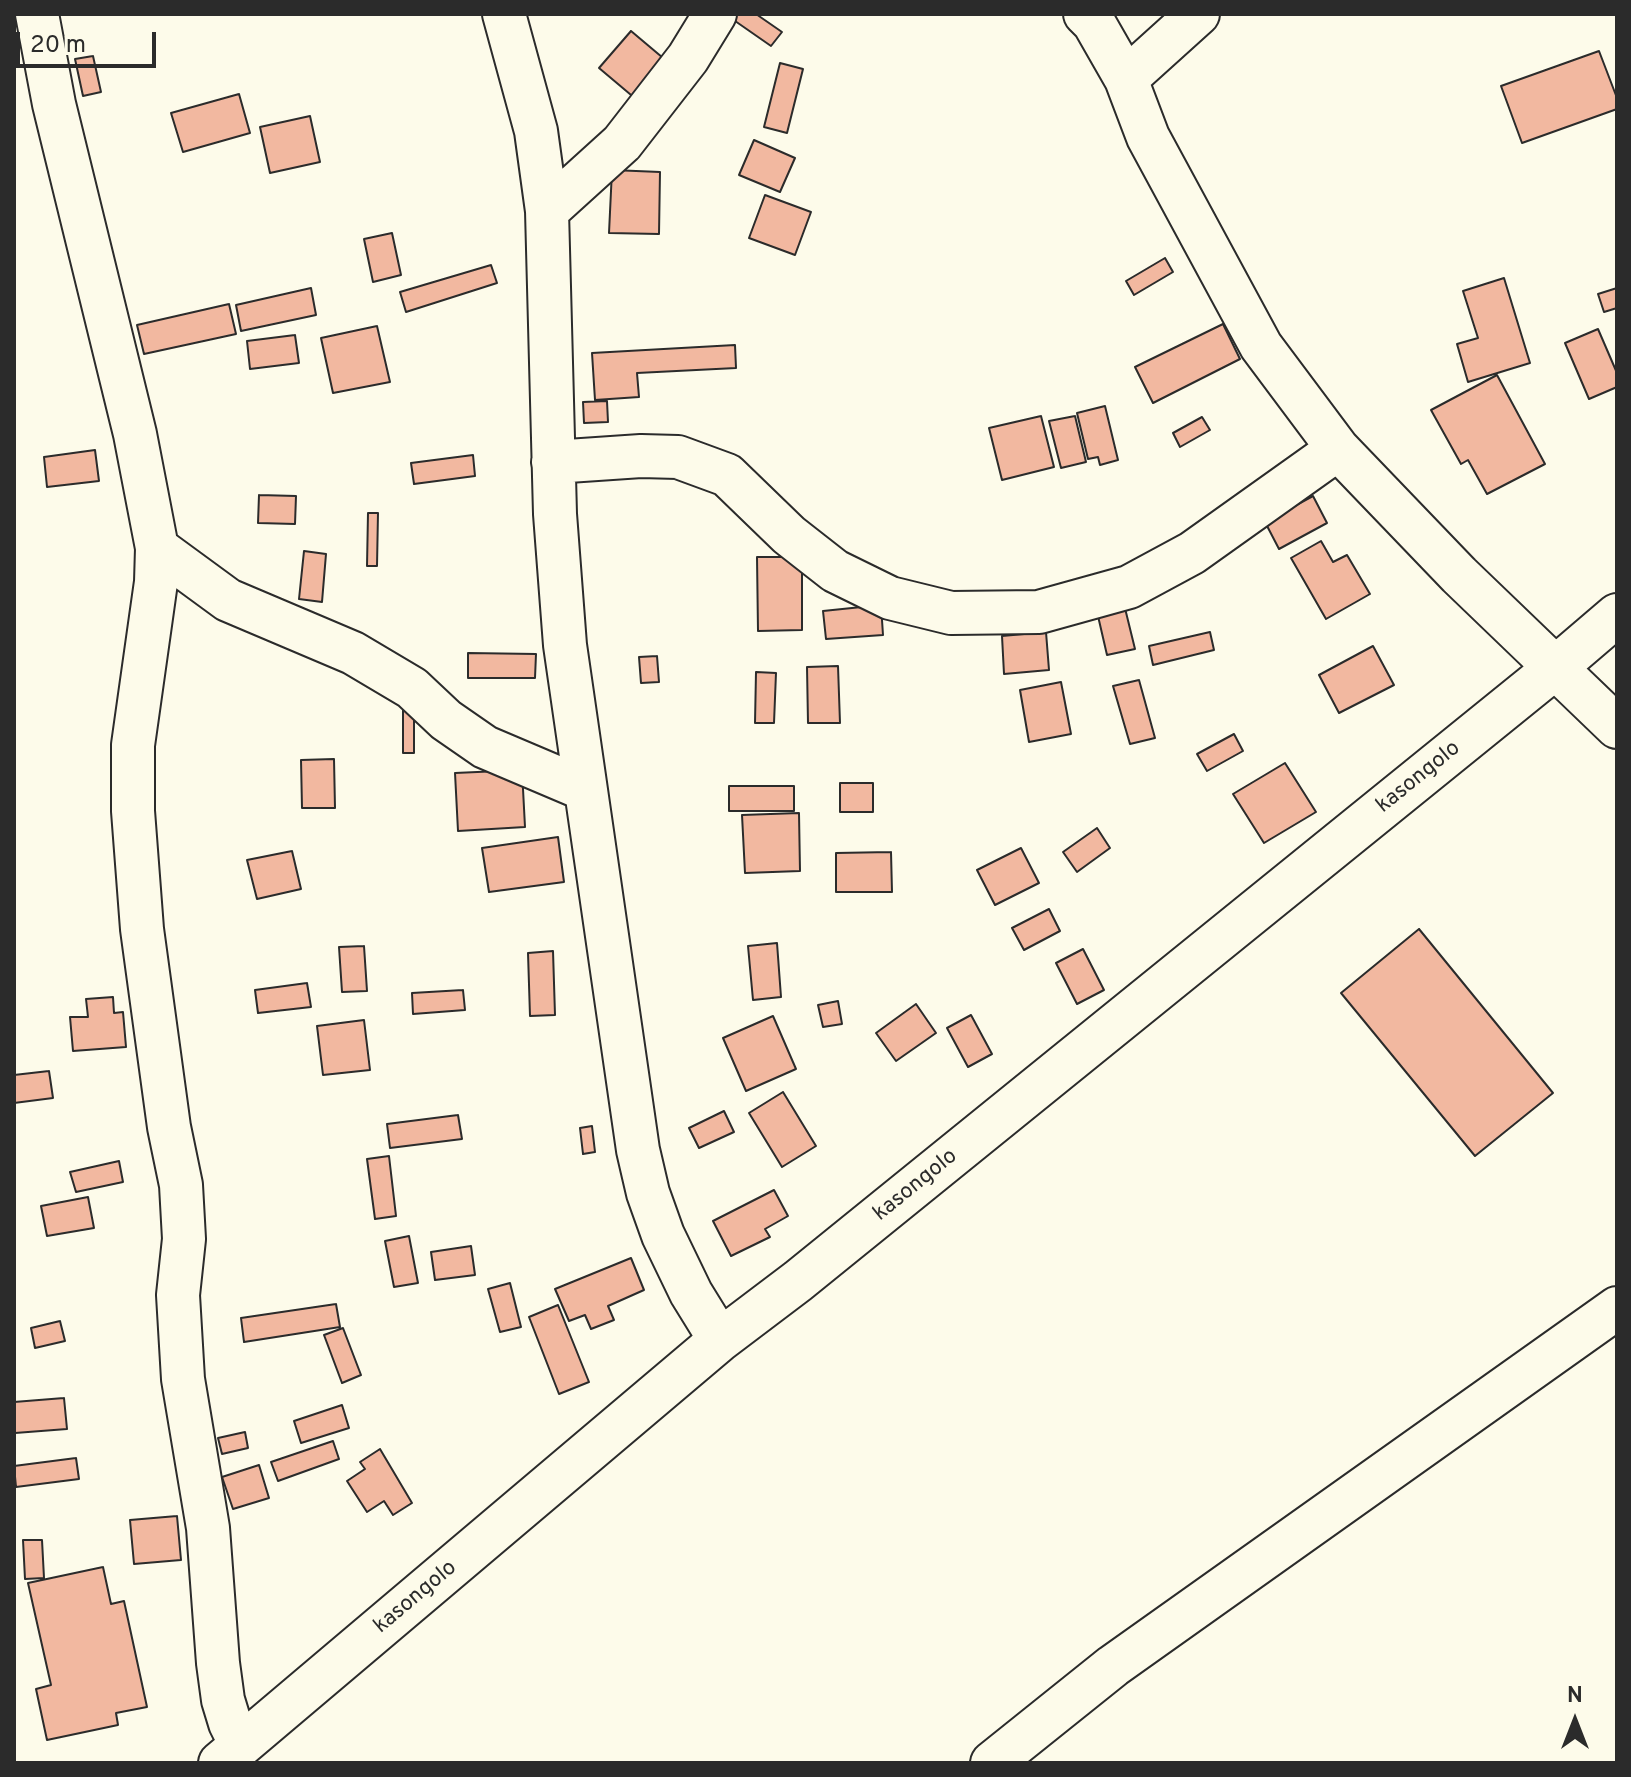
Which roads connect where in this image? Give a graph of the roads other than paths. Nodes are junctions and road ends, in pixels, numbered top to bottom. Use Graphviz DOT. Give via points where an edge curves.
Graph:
graph roads {
  1 [pos="37,14"];
  2 [pos="504,14"];
  3 [pos="715,14"];
  4 [pos="1085,14"];
  5 [pos="1198,14"];
  6 [pos="1126,79"];
  7 [pos="547,211"];
  8 [pos="1338,449"];
  9 [pos="553,462"];
  10 [pos="157,548"];
  11 [pos="1617,615"];
  12 [pos="1555,668"];
  13 [pos="1617,727"];
  14 [pos="584,789"];
  15 [pos="1617,1308"];
  16 [pos="720,1340"];
  17 [pos="231,1754"];
  18 [pos="992,1763"];
  1 -- 10 [label="street"];
  2 -- 7 [label="street" via="536,131"];
  3 -- 7 [label="street" via="622,143"];
  4 -- 6 [label="street"];
  5 -- 6 [label="street"];
  6 -- 8 [label="street" via="1148,137 1261,346"];
  7 -- 9 [label="street"];
  8 -- 9 [label="street" via="1192,553 1129,587 1039,612 951,613 890,598 835,571 727,475 678,457"];
  8 -- 12 [label="street"];
  9 -- 14 [label="street" via="565,645"];
  10 -- 14 [label="street" via="228,600 353,653 412,688 485,747"];
  10 -- 17 [label="street" via="133,745 133,811 142,929 181,1185 184,1239 178,1295 183,1379 208,1528"];
  11 -- 12 [label="street, kasongolo"];
  12 -- 13 [label="street"];
  12 -- 16 [label="street, kasongolo"];
  14 -- 16 [label="street" via="648,1193 691,1293"];
  15 -- 18 [label="street" via="1113,1666"];
  16 -- 17 [label="street, kasongolo"];
}
